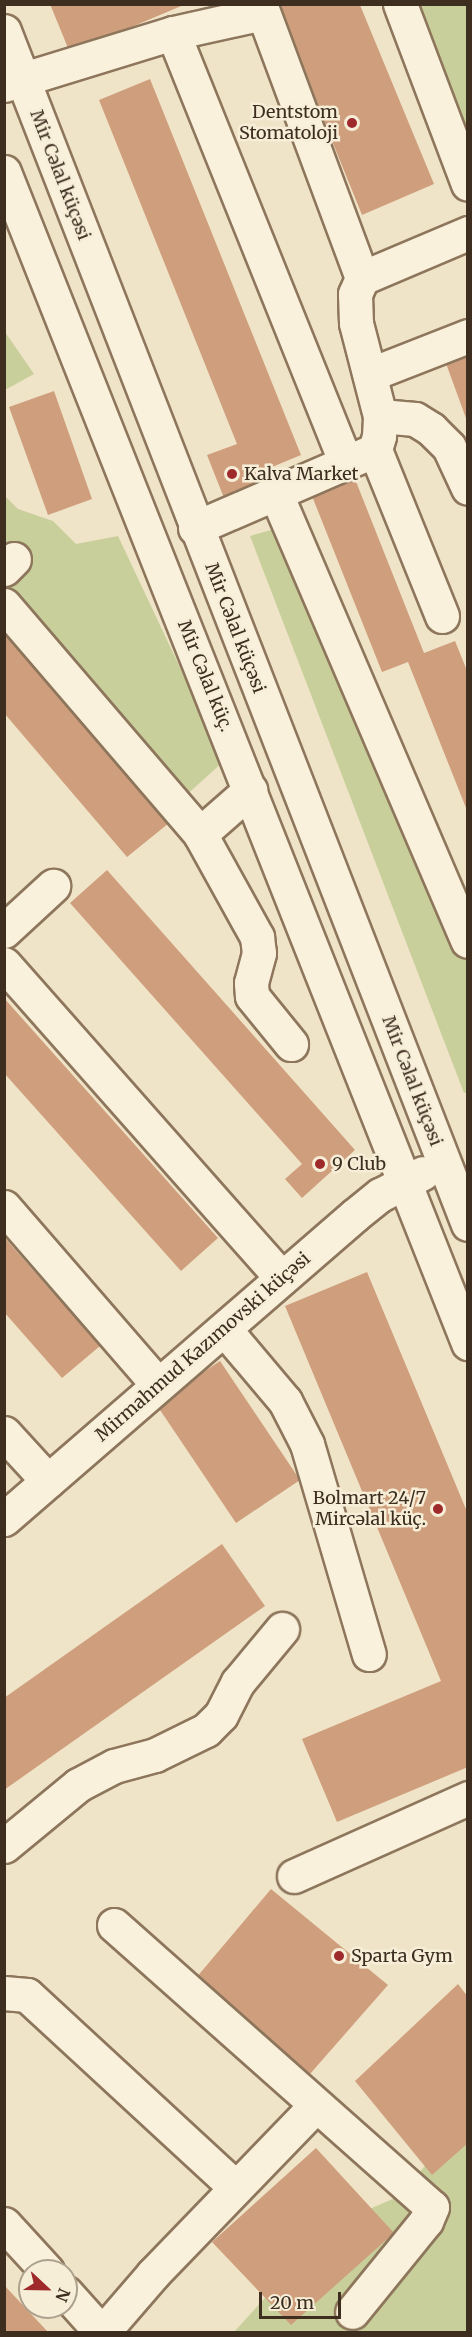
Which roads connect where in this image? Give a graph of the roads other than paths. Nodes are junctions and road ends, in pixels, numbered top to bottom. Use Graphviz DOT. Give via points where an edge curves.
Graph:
graph roads {
  1 [pos="400,4"];
  2 [pos="261,9"];
  3 [pos="4,32"];
  4 [pos="173,33"];
  5 [pos="13,81"];
  6 [pos="4,172"];
  7 [pos="468,184"];
  8 [pos="468,234"];
  9 [pos="362,278"];
  10 [pos="468,336"];
  11 [pos="371,374"];
  12 [pos="380,416"];
  13 [pos="375,450"];
  14 [pos="346,464"];
  15 [pos="468,488"];
  16 [pos="276,494"];
  17 [pos="195,528"];
  18 [pos="4,605"];
  19 [pos="442,616"];
  20 [pos="250,790"];
  21 [pos="200,834"];
  22 [pos="53,886"];
  23 [pos="4,931"];
  24 [pos="468,941"];
  25 [pos="4,964"];
  26 [pos="291,1044"];
  27 [pos="455,1175"];
  28 [pos="404,1180"];
  29 [pos="4,1207"];
  30 [pos="468,1224"];
  31 [pos="282,1278"];
  32 [pos="225,1330"];
  33 [pos="468,1343"];
  34 [pos="158,1384"];
  35 [pos="4,1433"];
  36 [pos="48,1481"];
  37 [pos="4,1519"];
  38 [pos="282,1629"];
  39 [pos="369,1654"];
  40 [pos="468,1798"];
  41 [pos="4,1846"];
  42 [pos="294,1876"];
  43 [pos="114,1925"];
  44 [pos="4,1993"];
  45 [pos="315,2106"];
  46 [pos="236,2188"];
  47 [pos="4,2224"];
  48 [pos="36,2259"];
  49 [pos="78,2306"];
  50 [pos="352,2312"];
  51 [pos="102,2332"];
  1 -- 7 [label="street"];
  2 -- 4 [label="street"];
  2 -- 9 [label="street"];
  3 -- 5 [label="street, Mir Cəlal küçəsi"];
  4 -- 5 [label="street"];
  4 -- 14 [label="street"];
  5 -- 17 [label="street, Mir Cəlal küçəsi"];
  6 -- 20 [label="street, Mir Cəlal küç."];
  8 -- 9 [label="street"];
  9 -- 11 [label="street" via="355,294 356,322"];
  10 -- 11 [label="street"];
  11 -- 12 [label="street"];
  12 -- 13 [label="street"];
  12 -- 15 [label="street" via="415,419 431,429 449,447"];
  13 -- 14 [label="street"];
  13 -- 19 [label="street"];
  14 -- 16 [label="street"];
  16 -- 17 [label="street"];
  16 -- 24 [label="street"];
  17 -- 27 [label="street, Mir Cəlal küçəsi"];
  18 -- 21 [label="street"];
  20 -- 21 [label="street"];
  20 -- 28 [label="street, Mir Cəlal küç."];
  21 -- 26 [label="street" via="257,937 259,953 251,983 252,996"];
  22 -- 23 [label="street"];
  25 -- 31 [label="street"];
  27 -- 28 [label="street, Mirmahmud Kazımovski küçəsi"];
  27 -- 30 [label="street, Mir Cəlal küçəsi"];
  28 -- 31 [label="street, Mirmahmud Kazımovski küçəsi" via="380,1195"];
  28 -- 33 [label="street"];
  29 -- 34 [label="street"];
  31 -- 32 [label="street, Mirmahmud Kazımovski küçəsi"];
  32 -- 34 [label="street, Mirmahmud Kazımovski küçəsi"];
  32 -- 39 [label="street" via="285,1401 308,1444"];
  34 -- 36 [label="street, Mirmahmud Kazımovski küçəsi"];
  35 -- 36 [label="street"];
  36 -- 37 [label="street, Mirmahmud Kazımovski küçəsi"];
  38 -- 41 [label="street" via="238,1682 221,1715 206,1730 155,1755 114,1766 78,1785"];
  40 -- 42 [label="street"];
  43 -- 45 [label="street"];
  44 -- 46 [label="street" via="27,1995"];
  45 -- 46 [label="street"];
  45 -- 50 [label="street" via="432,2207 426,2221"];
  46 -- 51 [label="street"];
  47 -- 48 [label="street"];
  49 -- 51 [label="street"];
}
